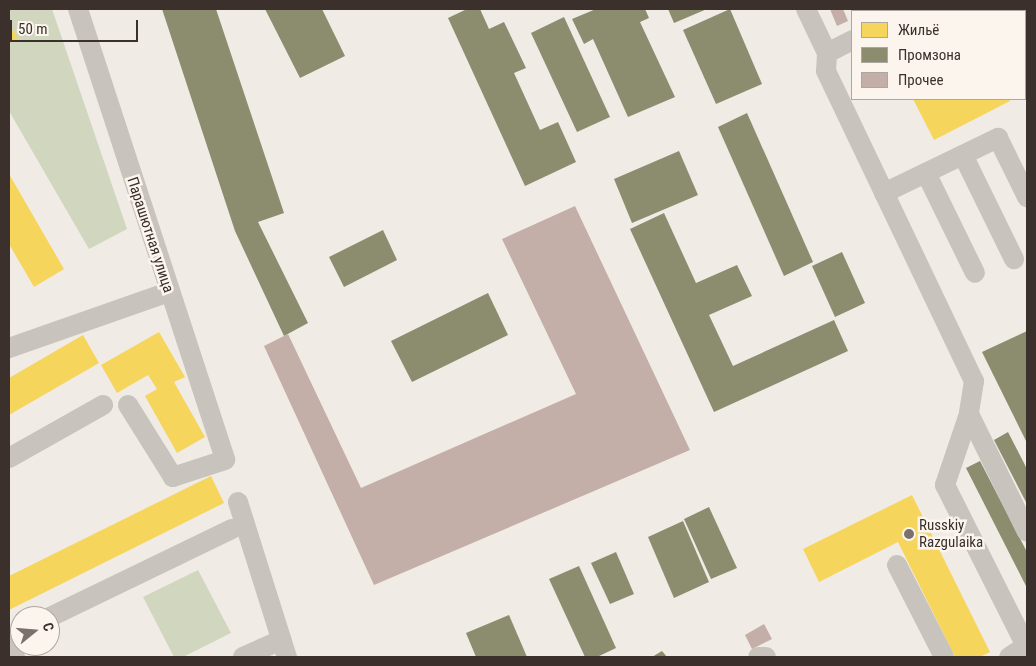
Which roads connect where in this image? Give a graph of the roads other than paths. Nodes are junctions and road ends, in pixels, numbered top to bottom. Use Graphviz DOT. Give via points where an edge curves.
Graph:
graph roads {
  1 [pos="78,9"];
  2 [pos="806,9"];
  3 [pos="851,41"];
  4 [pos="827,53"];
  5 [pos="963,155"];
  6 [pos="926,173"];
  7 [pos="884,193"];
  8 [pos="1027,197"];
  9 [pos="1014,259"];
  10 [pos="975,273"];
  11 [pos="169,292"];
  12 [pos="9,348"];
  13 [pos="103,404"];
  14 [pos="128,405"];
  15 [pos="969,414"];
  16 [pos="9,458"];
  17 [pos="238,502"];
  18 [pos="232,529"];
  19 [pos="1027,532"];
  20 [pos="897,564"];
  21 [pos="60,612"];
  22 [pos="9,644"];
  23 [pos="1027,645"];
  24 [pos="284,648"];
  25 [pos="15,657"];
  26 [pos="243,657"];
  27 [pos="758,657"];
  28 [pos="766,657"];
  29 [pos="944,657"];
  30 [pos="1009,657"];
  1 -- 11 [label="street, Парашютная улица"];
  2 -- 4 [label="street"];
  3 -- 4 [label="street"];
  4 -- 7 [label="street" via="826,71"];
  5 -- 6 [label="street"];
  5 -- 8 [label="street" via="998,138"];
  5 -- 9 [label="street"];
  6 -- 7 [label="street"];
  6 -- 10 [label="street"];
  7 -- 15 [label="street" via="974,381"];
  11 -- 12 [label="street"];
  11 -- 14 [label="street, Парашютная улица" via="226,460 173,477"];
  13 -- 16 [label="street"];
  15 -- 19 [label="street"];
  15 -- 23 [label="street" via="945,485"];
  17 -- 24 [label="street"];
  18 -- 21 [label="street"];
  20 -- 29 [label="street"];
  22 -- 25 [label="street"];
  23 -- 30 [label="street"];
  24 -- 26 [label="street"];
  27 -- 28 [label="street"];
}
